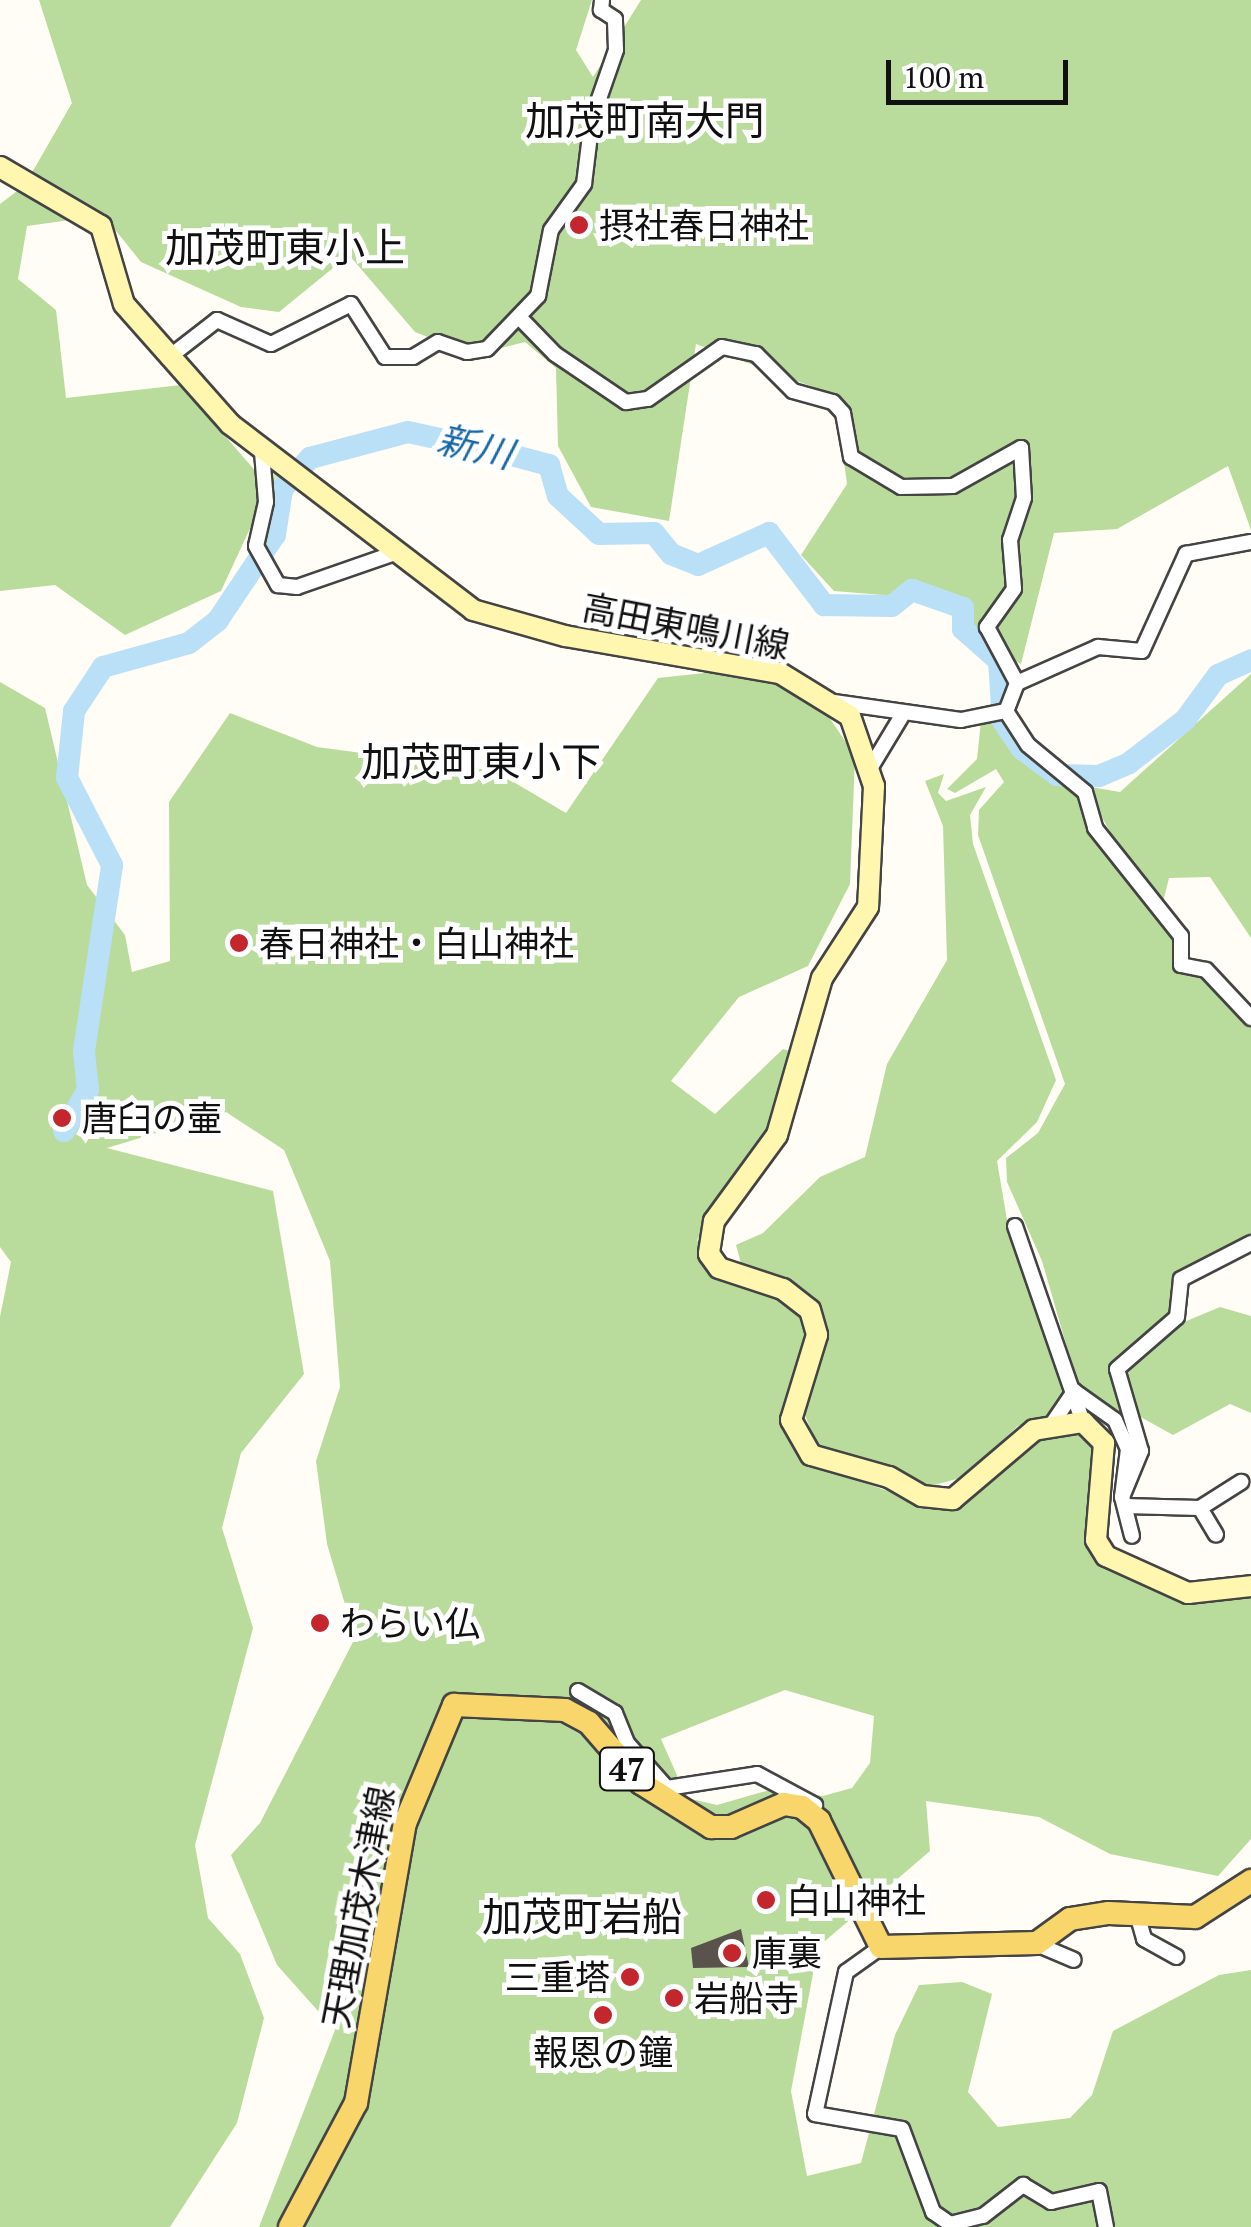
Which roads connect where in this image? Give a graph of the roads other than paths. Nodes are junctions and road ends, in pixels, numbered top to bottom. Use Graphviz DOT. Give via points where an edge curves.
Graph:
graph roads {
  1 [pos="602,0"];
  2 [pos="0,167"];
  3 [pos="520,318"];
  4 [pos="168,358"];
  5 [pos="262,452"];
  6 [pos="1251,542"];
  7 [pos="396,553"];
  8 [pos="1017,683"];
  9 [pos="834,702"];
  10 [pos="1006,711"];
  11 [pos="902,714"];
  12 [pos="871,767"];
  13 [pos="1251,1018"];
  14 [pos="1016,1226"];
  15 [pos="1251,1243"];
  16 [pos="1074,1391"];
  17 [pos="1084,1422"];
  18 [pos="1052,1424"];
  19 [pos="1241,1482"];
  20 [pos="1123,1502"];
  21 [pos="1200,1508"];
  22 [pos="1216,1535"];
  23 [pos="1132,1536"];
  24 [pos="1251,1586"];
  25 [pos="578,1691"];
  26 [pos="820,1820"];
  27 [pos="1251,1881"];
  28 [pos="1137,1914"];
  29 [pos="1033,1943"];
  30 [pos="881,1947"];
  31 [pos="1176,1957"];
  32 [pos="1074,1960"];
  33 [pos="290,2227"];
  34 [pos="1106,2227"];
  1 -- 3 [label="street" via="615,20 616,50 592,119 584,184 552,230 538,296"];
  2 -- 4 [label="main road, 高田東鳴川線" via="101,226 118,295"];
  3 -- 4 [label="street" via="487,349 468,352 438,342 390,358 380,355 352,304 272,344 217,320"];
  3 -- 8 [label="street" via="555,354 626,402 648,399 722,347 756,354 793,391 833,402 843,413 851,457 902,487 952,486 1021,448 1024,498 1010,540 1014,588 987,627"];
  4 -- 5 [label="main road, 高田東鳴川線"];
  5 -- 7 [label="main road, 高田東鳴川線"];
  5 -- 7 [label="street" via="266,502 258,554 264,572 289,588"];
  6 -- 8 [label="street" via="1186,554 1142,651 1098,647"];
  7 -- 9 [label="main road, 高田東鳴川線" via="503,622 780,673"];
  8 -- 10 [label="street"];
  9 -- 11 [label="street"];
  9 -- 12 [label="main road, 高田東鳴川線" via="850,716"];
  10 -- 11 [label="street"];
  10 -- 13 [label="street" via="1028,746 1085,792 1095,828 1114,842 1128,876 1181,936 1181,965 1206,970"];
  11 -- 12 [label="street"];
  12 -- 18 [label="main road, 高田東鳴川線" via="868,908 822,978 777,1135 714,1220 709,1254 719,1268 783,1289 810,1310 817,1335 791,1406 810,1455 889,1477 922,1496 953,1498 1010,1444"];
  14 -- 16 [label="street"];
  15 -- 20 [label="street" via="1181,1279 1177,1317 1117,1370 1141,1451"];
  16 -- 17 [label="street"];
  16 -- 18 [label="street"];
  16 -- 20 [label="street" via="1122,1432"];
  17 -- 18 [label="main road, 高田東鳴川線"];
  17 -- 24 [label="main road" via="1104,1443 1096,1540 1106,1556 1188,1592"];
  19 -- 21 [label="street"];
  20 -- 21 [label="street"];
  20 -- 23 [label="street"];
  21 -- 22 [label="street"];
  25 -- 26 [label="street" via="615,1712 627,1743 666,1788 757,1774 795,1790 819,1809"];
  26 -- 30 [label="main road"];
  26 -- 33 [label="main road, 天理加茂木津線 / 47" via="784,1804 731,1827 712,1827 641,1783 589,1724 565,1710 454,1704 405,1823 356,2103"];
  27 -- 28 [label="main road" via="1195,1918"];
  28 -- 29 [label="main road" via="1070,1919"];
  28 -- 31 [label="street" via="1144,1939"];
  29 -- 30 [label="main road"];
  29 -- 32 [label="street"];
  30 -- 34 [label="street" via="846,1972 815,2114 902,2129 933,2212 950,2224 983,2216 1023,2185 1051,2202 1099,2190"];
}
